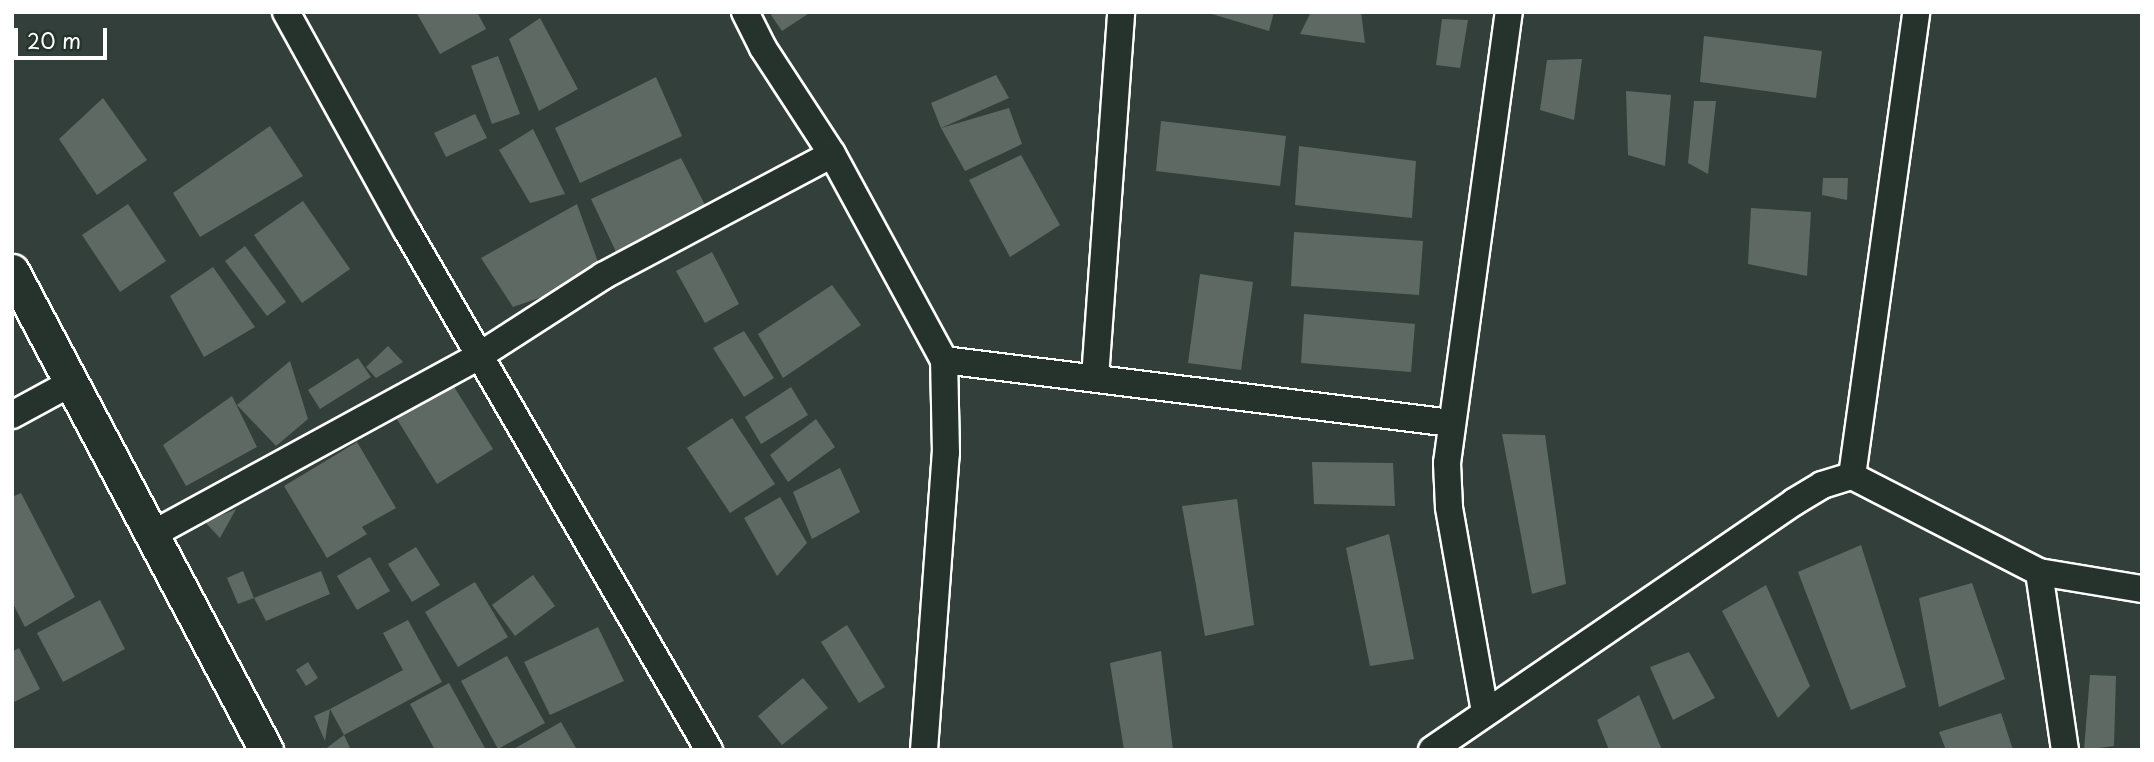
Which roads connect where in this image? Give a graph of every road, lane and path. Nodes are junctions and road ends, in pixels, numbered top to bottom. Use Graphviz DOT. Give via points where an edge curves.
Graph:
graph roads {
  1 [pos="286,12"];
  2 [pos="745,12"];
  3 [pos="1121,12"];
  4 [pos="1509,12"];
  5 [pos="1916,12"];
  6 [pos="832,154"];
  7 [pos="12,271"];
  8 [pos="479,356"];
  9 [pos="944,360"];
  10 [pos="1095,378"];
  11 [pos="69,384"];
  12 [pos="12,415"];
  13 [pos="1451,423"];
  14 [pos="1852,476"];
  15 [pos="153,534"];
  16 [pos="2039,572"];
  17 [pos="2142,589"];
  18 [pos="1485,712"];
  19 [pos="266,750"];
  20 [pos="709,750"];
  21 [pos="924,750"];
  22 [pos="1432,750"];
  23 [pos="2065,750"];
  1 -- 8 [label="street"];
  2 -- 6 [label="street"];
  3 -- 10 [label="street"];
  4 -- 13 [label="street"];
  5 -- 14 [label="street"];
  6 -- 8 [label="street" via="603,276"];
  6 -- 9 [label="street"];
  7 -- 11 [label="street"];
  8 -- 15 [label="street"];
  8 -- 20 [label="street"];
  9 -- 10 [label="street"];
  9 -- 21 [label="street" via="946,453"];
  10 -- 13 [label="street"];
  11 -- 12 [label="street"];
  11 -- 15 [label="street"];
  13 -- 18 [label="street" via="1449,507"];
  14 -- 16 [label="street"];
  14 -- 18 [label="street" via="1822,485 1794,502"];
  15 -- 19 [label="street"];
  16 -- 17 [label="street"];
  16 -- 23 [label="street"];
  18 -- 22 [label="street"];
}
